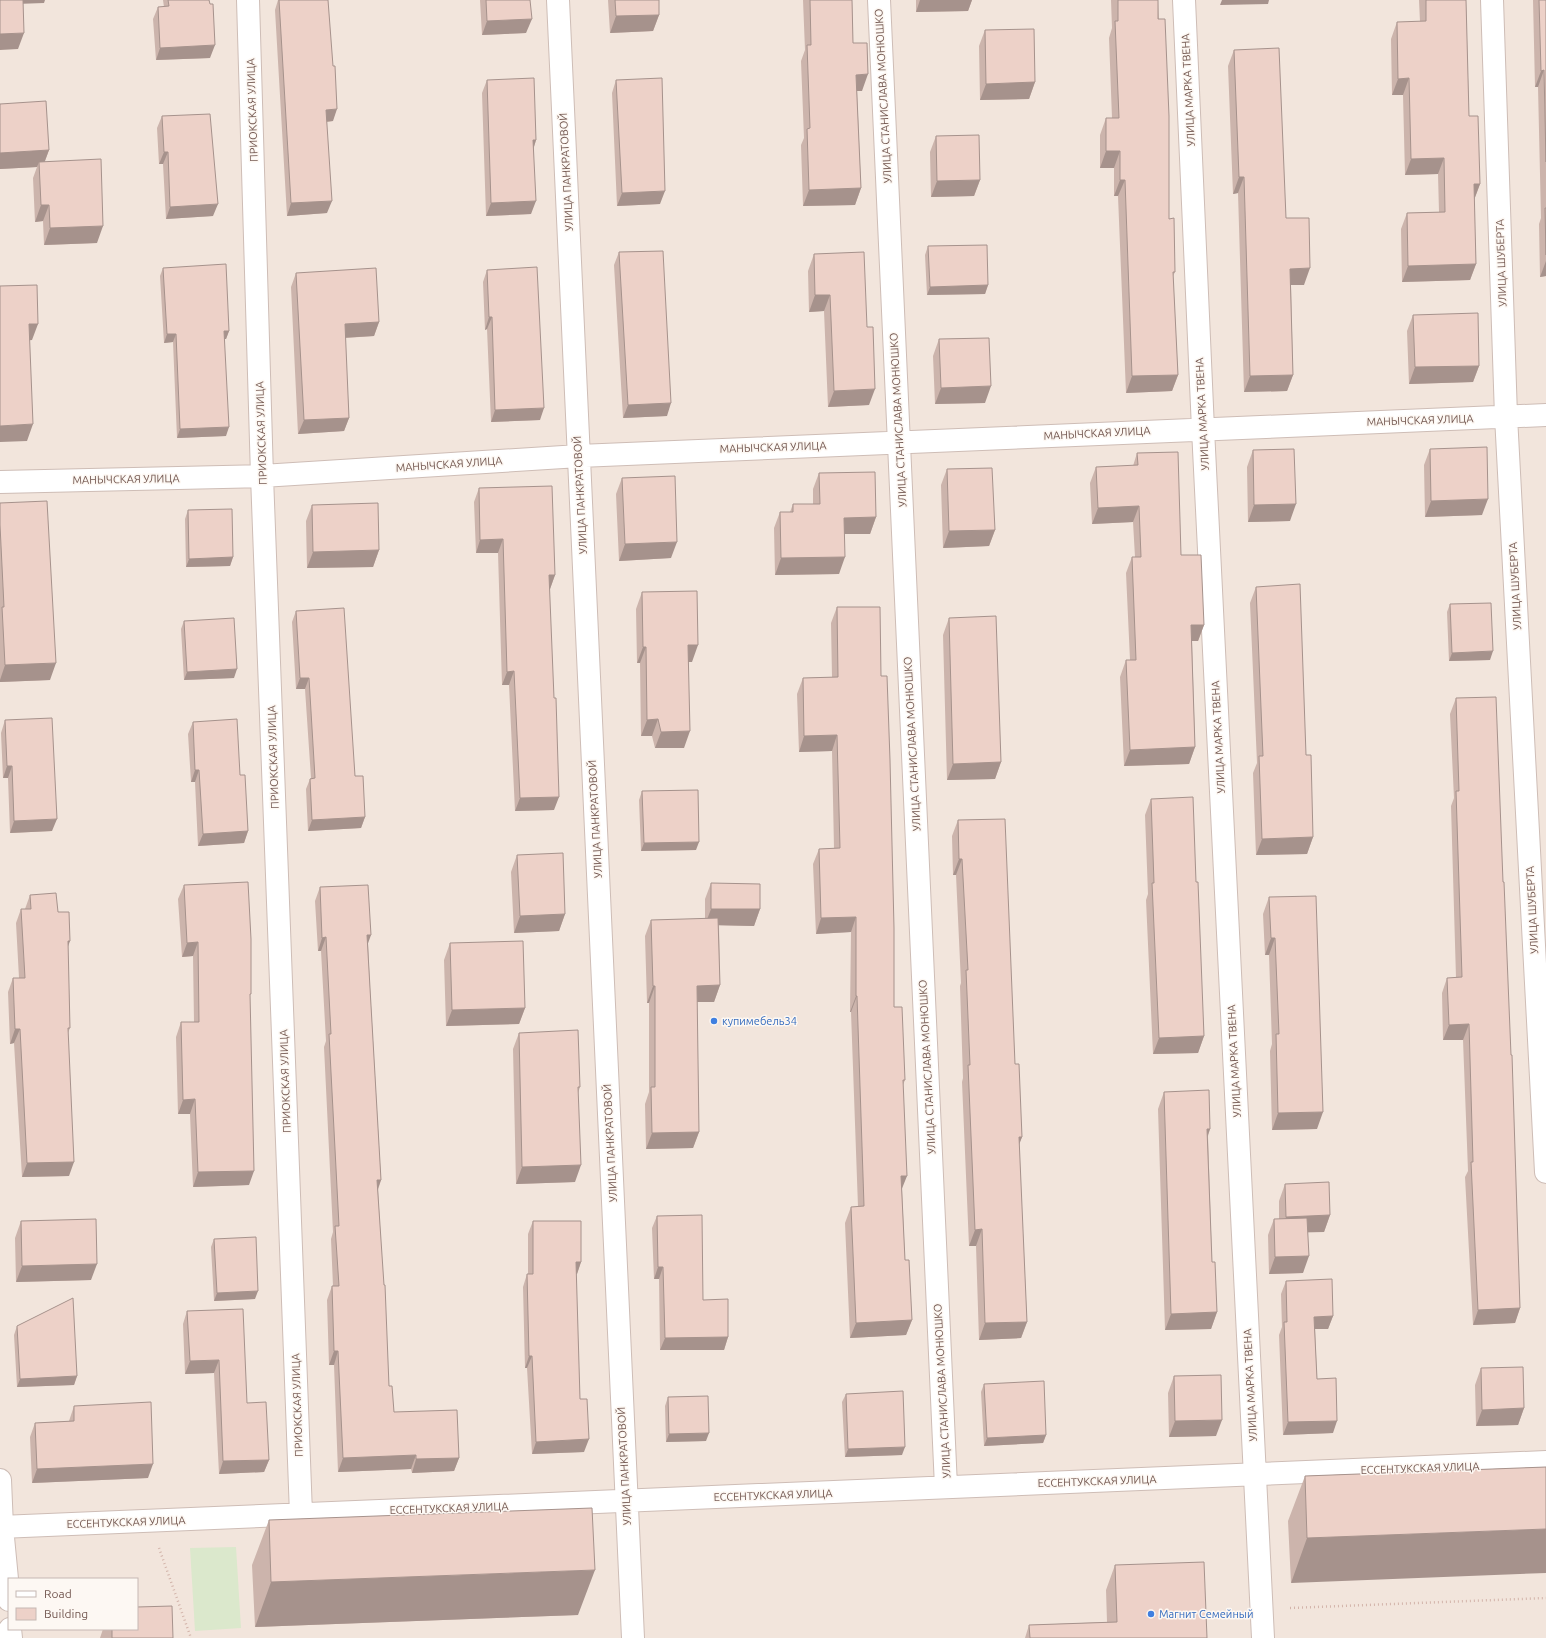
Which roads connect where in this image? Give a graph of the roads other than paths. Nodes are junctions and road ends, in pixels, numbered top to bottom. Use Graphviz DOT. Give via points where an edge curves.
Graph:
graph roads {
  1 [pos="248,0"];
  2 [pos="558,0"];
  3 [pos="879,0"];
  4 [pos="1184,0"];
  5 [pos="1492,0"];
  6 [pos="1546,415"];
  7 [pos="1506,416"];
  8 [pos="1202,429"];
  9 [pos="899,442"];
  10 [pos="578,456"];
  11 [pos="262,476"];
  12 [pos="0,482"];
  13 [pos="1546,1172"];
  14 [pos="1546,1462"];
  15 [pos="1254,1474"];
  16 [pos="0,1480"];
  17 [pos="946,1487"];
  18 [pos="626,1501"];
  19 [pos="301,1514"];
  20 [pos="1,1527"];
  21 [pos="4,1573"];
  22 [pos="8,1595"];
  23 [pos="633,1638"];
  24 [pos="1262,1638"];
  1 -- 11 [label="street, ПРИОКСКАЯ УЛИЦА"];
  2 -- 10 [label="street, УЛИЦА ПАНКРАТОВОЙ"];
  3 -- 9 [label="street, УЛИЦА СТАНИСЛАВА МОНЮШКО"];
  4 -- 8 [label="street, УЛИЦА МАРКА ТВЕНА"];
  5 -- 7 [label="street, УЛИЦА ШУБЕРТА"];
  6 -- 7 [label="street, МАНЫЧСКАЯ УЛИЦА"];
  7 -- 8 [label="street, МАНЫЧСКАЯ УЛИЦА"];
  7 -- 13 [label="street, УЛИЦА ШУБЕРТА"];
  8 -- 9 [label="street, МАНЫЧСКАЯ УЛИЦА"];
  8 -- 15 [label="street, УЛИЦА МАРКА ТВЕНА"];
  9 -- 10 [label="street, МАНЫЧСКАЯ УЛИЦА"];
  9 -- 17 [label="street, УЛИЦА СТАНИСЛАВА МОНЮШКО"];
  10 -- 11 [label="street, МАНЫЧСКАЯ УЛИЦА"];
  10 -- 18 [label="street, УЛИЦА ПАНКРАТОВОЙ"];
  11 -- 12 [label="street, МАНЫЧСКАЯ УЛИЦА"];
  11 -- 19 [label="street, ПРИОКСКАЯ УЛИЦА"];
  14 -- 15 [label="street, ЕССЕНТУКСКАЯ УЛИЦА"];
  15 -- 17 [label="street, ЕССЕНТУКСКАЯ УЛИЦА"];
  15 -- 24 [label="street, УЛИЦА МАРКА ТВЕНА"];
  16 -- 20 [label="street"];
  17 -- 18 [label="street, ЕССЕНТУКСКАЯ УЛИЦА"];
  18 -- 19 [label="street, ЕССЕНТУКСКАЯ УЛИЦА"];
  18 -- 23 [label="street, УЛИЦА ПАНКРАТОВОЙ"];
  19 -- 20 [label="street, ЕССЕНТУКСКАЯ УЛИЦА"];
  20 -- 21 [label="street"];
  21 -- 22 [label="street"];
}
